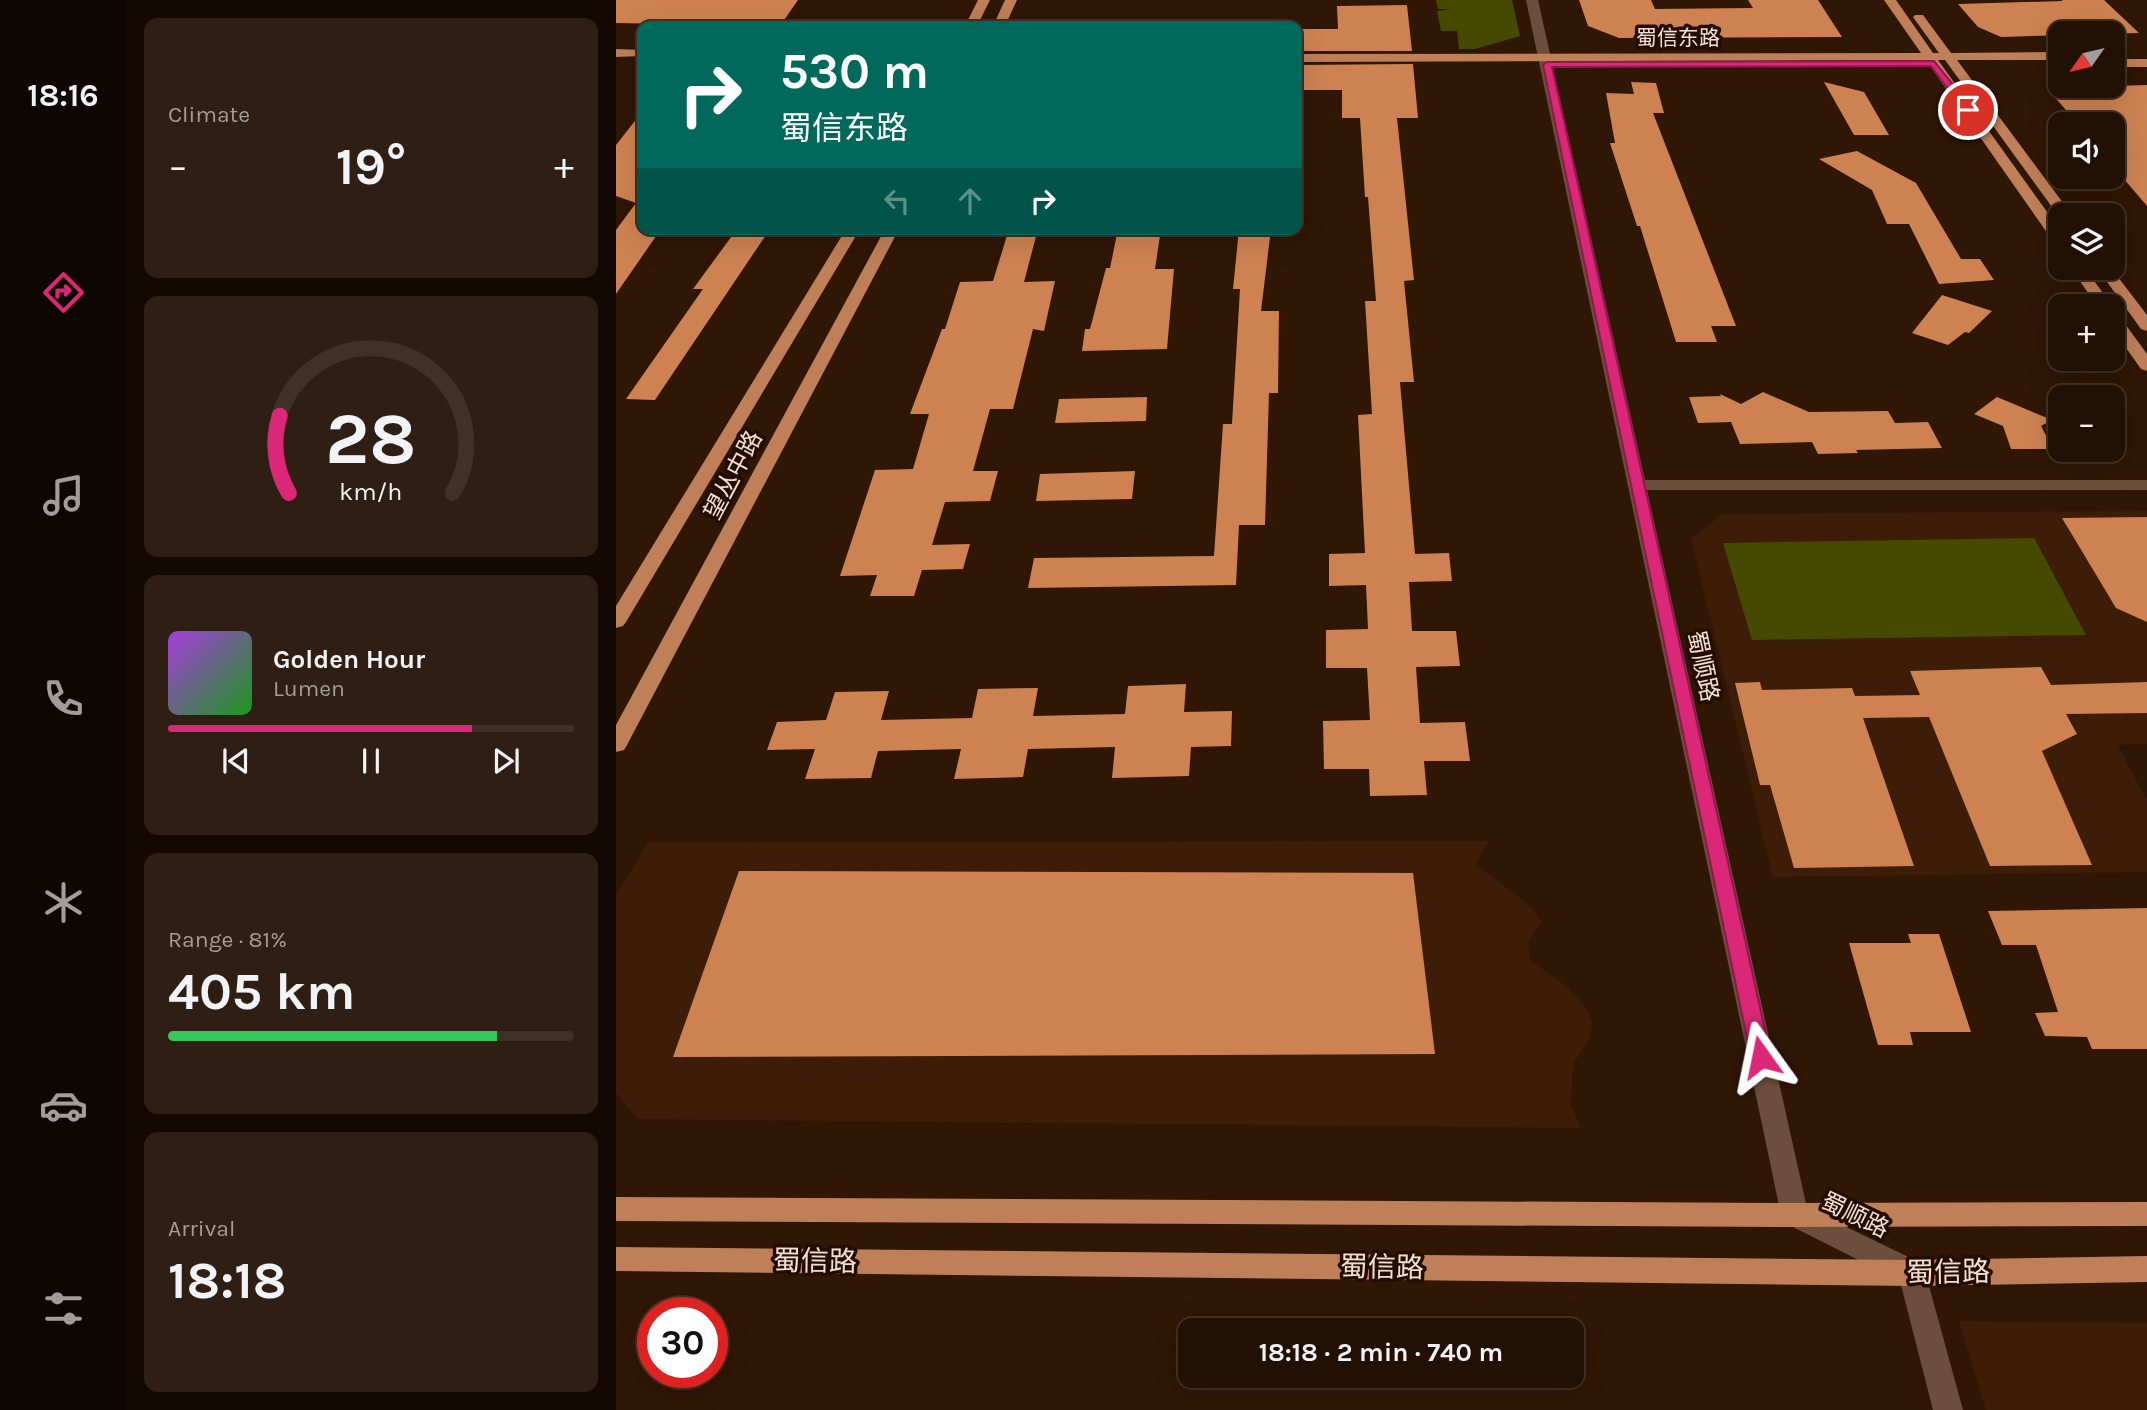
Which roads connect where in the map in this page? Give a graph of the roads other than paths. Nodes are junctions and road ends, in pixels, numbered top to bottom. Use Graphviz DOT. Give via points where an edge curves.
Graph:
graph roads {
  1 [pos="984,0"];
  2 [pos="1011,0"];
  3 [pos="1532,0"];
  4 [pos="1890,0"];
  5 [pos="1906,0"];
  6 [pos="974,21"];
  7 [pos="1001,21"];
  8 [pos="616,53"];
  9 [pos="637,53"];
  10 [pos="2125,55"];
  11 [pos="2147,55"];
  12 [pos="2048,56"];
  13 [pos="1302,58"];
  14 [pos="1931,60"];
  15 [pos="1950,60"];
  16 [pos="1546,61"];
  17 [pos="616,63"];
  18 [pos="637,63"];
  19 [pos="2048,63"];
  20 [pos="2125,63"];
  21 [pos="2147,63"];
  22 [pos="1302,66"];
  23 [pos="2056,203"];
  24 [pos="2048,224"];
  25 [pos="849,235"];
  26 [pos="889,235"];
  27 [pos="2113,280"];
  28 [pos="2147,326"];
  29 [pos="2125,335"];
  30 [pos="2147,366"];
  31 [pos="1637,485"];
  32 [pos="2147,485"];
  33 [pos="616,622"];
  34 [pos="616,745"];
  35 [pos="616,1209"];
  36 [pos="2147,1214"];
  37 [pos="1795,1215"];
  38 [pos="616,1259"];
  39 [pos="2147,1269"];
  40 [pos="1913,1273"];
  41 [pos="1948,1410"];
  1 -- 6 [label="main road"];
  2 -- 7 [label="main road"];
  3 -- 16 [label="street, 蜀顺路"];
  4 -- 14 [label="main road"];
  5 -- 15 [label="main road"];
  8 -- 9 [label="main road"];
  10 -- 11 [label="main road"];
  12 -- 15 [label="main road, 蜀信东路"];
  13 -- 16 [label="main road, 蜀信东路"];
  14 -- 15 [label="main road, 蜀信东路"];
  14 -- 16 [label="main road, 蜀信东路"];
  14 -- 24 [label="main road"];
  15 -- 19 [label="main road, 蜀信东路"];
  15 -- 23 [label="main road"];
  16 -- 22 [label="main road, 蜀信东路"];
  16 -- 31 [label="street, 蜀顺路"];
  17 -- 18 [label="main road"];
  20 -- 21 [label="main road"];
  25 -- 33 [label="main road, 望丛中路"];
  26 -- 34 [label="main road, 望丛中路"];
  27 -- 28 [label="main road"];
  29 -- 30 [label="main road"];
  31 -- 32 [label="street"];
  31 -- 37 [label="street, 蜀顺路"];
  35 -- 37 [label="main road, 蜀信路"];
  36 -- 37 [label="main road, 蜀信路"];
  37 -- 40 [label="street, 蜀顺路"];
  38 -- 40 [label="main road, 蜀信路"];
  39 -- 40 [label="main road, 蜀信路"];
  40 -- 41 [label="street"];
}
